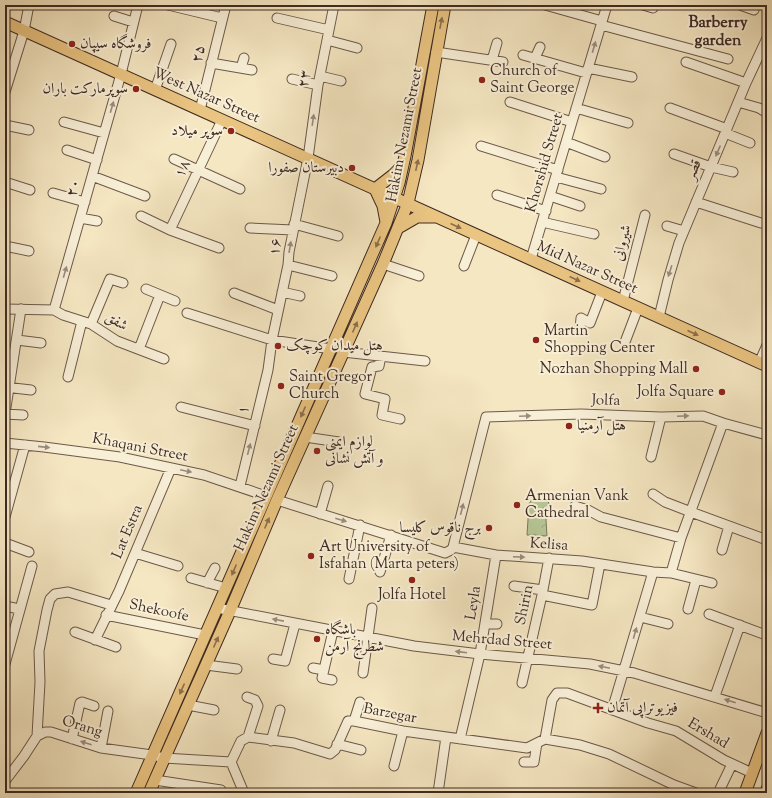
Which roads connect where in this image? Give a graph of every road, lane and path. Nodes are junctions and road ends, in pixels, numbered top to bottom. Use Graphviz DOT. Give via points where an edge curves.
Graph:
graph roads {
  1 [pos="29,5"];
  2 [pos="138,5"];
  3 [pos="168,5"];
  4 [pos="226,5"];
  5 [pos="334,5"];
  6 [pos="433,5"];
  7 [pos="445,5"];
  8 [pos="545,5"];
  9 [pos="606,5"];
  10 [pos="643,5"];
  11 [pos="740,5"];
  12 [pos="653,8"];
  13 [pos="754,10"];
  14 [pos="114,16"];
  15 [pos="222,18"];
  16 [pos="277,18"];
  17 [pos="5,22"];
  18 [pos="133,22"];
  19 [pos="601,23"];
  20 [pos="24,30"];
  21 [pos="329,30"];
  22 [pos="767,38"];
  23 [pos="327,40"];
  24 [pos="497,43"];
  25 [pos="171,44"];
  26 [pos="540,47"];
  27 [pos="357,48"];
  28 [pos="436,52"];
  29 [pos="523,55"];
  30 [pos="244,58"];
  31 [pos="536,58"];
  32 [pos="728,59"];
  33 [pos="492,60"];
  34 [pos="503,62"];
  35 [pos="686,62"];
  36 [pos="211,63"];
  37 [pos="241,68"];
  38 [pos="252,70"];
  39 [pos="587,71"];
  40 [pos="121,74"];
  41 [pos="320,76"];
  42 [pos="632,77"];
  43 [pos="292,79"];
  44 [pos="342,81"];
  45 [pos="746,83"];
  46 [pos="318,85"];
  47 [pos="156,90"];
  48 [pos="5,92"];
  49 [pos="510,102"];
  50 [pos="738,102"];
  51 [pos="576,108"];
  52 [pos="670,108"];
  53 [pos="200,110"];
  54 [pos="767,113"];
  55 [pos="222,120"];
  56 [pos="64,122"];
  57 [pos="572,122"];
  58 [pos="628,123"];
  59 [pos="5,124"];
  60 [pos="29,130"];
  61 [pos="726,131"];
  62 [pos="104,133"];
  63 [pos="566,142"];
  64 [pos="750,143"];
  65 [pos="481,146"];
  66 [pos="67,150"];
  67 [pos="674,154"];
  68 [pos="605,157"];
  69 [pos="308,158"];
  70 [pos="174,159"];
  71 [pos="97,160"];
  72 [pos="403,165"];
  73 [pos="711,167"];
  74 [pos="199,169"];
  75 [pos="733,172"];
  76 [pos="557,173"];
  77 [pos="92,176"];
  78 [pos="5,182"];
  79 [pos="240,189"];
  80 [pos="375,189"];
  81 [pos="601,189"];
  82 [pos="30,190"];
  83 [pos="53,193"];
  84 [pos="496,194"];
  85 [pos="145,196"];
  86 [pos="550,196"];
  87 [pos="395,198"];
  88 [pos="85,202"];
  89 [pos="696,202"];
  90 [pos="408,203"];
  91 [pos="580,206"];
  92 [pos="546,211"];
  93 [pos="645,215"];
  94 [pos="141,216"];
  95 [pos="437,217"];
  96 [pos="80,218"];
  97 [pos="97,221"];
  98 [pos="542,222"];
  99 [pos="386,223"];
  100 [pos="761,223"];
  101 [pos="667,226"];
  102 [pos="294,227"];
  103 [pos="250,228"];
  104 [pos="398,228"];
  105 [pos="170,230"];
  106 [pos="684,231"];
  107 [pos="594,234"];
  108 [pos="476,235"];
  109 [pos="338,236"];
  110 [pos="5,246"];
  111 [pos="218,248"];
  112 [pos="29,251"];
  113 [pos="531,259"];
  114 [pos="383,264"];
  115 [pos="288,265"];
  116 [pos="464,266"];
  117 [pos="332,276"];
  118 [pos="419,276"];
  119 [pos="123,283"];
  120 [pos="146,289"];
  121 [pos="282,292"];
  122 [pos="602,292"];
  123 [pos="234,293"];
  124 [pos="160,295"];
  125 [pos="300,296"];
  126 [pos="174,301"];
  127 [pos="623,301"];
  128 [pos="638,308"];
  129 [pos="5,309"];
  130 [pos="21,309"];
  131 [pos="54,310"];
  132 [pos="278,310"];
  133 [pos="187,313"];
  134 [pos="659,317"];
  135 [pos="82,321"];
  136 [pos="91,324"];
  137 [pos="580,329"];
  138 [pos="17,340"];
  139 [pos="272,340"];
  140 [pos="625,342"];
  141 [pos="41,343"];
  142 [pos="767,345"];
  143 [pos="139,349"];
  144 [pos="331,349"];
  145 [pos="343,352"];
  146 [pos="381,356"];
  147 [pos="164,359"];
  148 [pos="425,361"];
  149 [pos="763,365"];
  150 [pos="68,377"];
  151 [pos="7,387"];
  152 [pos="31,390"];
  153 [pos="182,407"];
  154 [pos="5,414"];
  155 [pos="23,416"];
  156 [pos="661,417"];
  157 [pos="400,419"];
  158 [pos="723,423"];
  159 [pos="255,426"];
  160 [pos="767,435"];
  161 [pos="305,437"];
  162 [pos="6,441"];
  163 [pos="338,442"];
  164 [pos="25,445"];
  165 [pos="651,457"];
  166 [pos="170,468"];
  167 [pos="240,486"];
  168 [pos="328,486"];
  169 [pos="653,494"];
  170 [pos="272,498"];
  171 [pos="575,506"];
  172 [pos="691,512"];
  173 [pos="320,514"];
  174 [pos="5,517"];
  175 [pos="360,525"];
  176 [pos="730,526"];
  177 [pos="391,535"];
  178 [pos="681,538"];
  179 [pos="767,540"];
  180 [pos="5,543"];
  181 [pos="453,546"];
  182 [pos="722,550"];
  183 [pos="29,552"];
  184 [pos="135,553"];
  185 [pos="496,556"];
  186 [pos="549,558"];
  187 [pos="600,564"];
  188 [pos="32,566"];
  189 [pos="178,566"];
  190 [pos="215,568"];
  191 [pos="380,572"];
  192 [pos="653,572"];
  193 [pos="671,573"];
  194 [pos="191,578"];
  195 [pos="349,579"];
  196 [pos="696,580"];
  197 [pos="207,583"];
  198 [pos="712,583"];
  199 [pos="514,586"];
  200 [pos="226,588"];
  201 [pos="543,593"];
  202 [pos="5,606"];
  203 [pos="111,606"];
  204 [pos="217,608"];
  205 [pos="372,608"];
  206 [pos="19,609"];
  207 [pos="688,609"];
  208 [pos="230,611"];
  209 [pos="709,614"];
  210 [pos="106,615"];
  211 [pos="640,616"];
  212 [pos="295,624"];
  213 [pos="485,624"];
  214 [pos="497,624"];
  215 [pos="668,624"];
  216 [pos="740,626"];
  217 [pos="333,631"];
  218 [pos="75,632"];
  219 [pos="205,635"];
  220 [pos="766,635"];
  221 [pos="369,638"];
  222 [pos="95,640"];
  223 [pos="116,647"];
  224 [pos="480,654"];
  225 [pos="528,658"];
  226 [pos="273,659"];
  227 [pos="5,664"];
  228 [pos="206,665"];
  229 [pos="313,668"];
  230 [pos="237,669"];
  231 [pos="324,670"];
  232 [pos="624,671"];
  233 [pos="363,673"];
  234 [pos="332,680"];
  235 [pos="522,683"];
  236 [pos="715,696"];
  237 [pos="247,697"];
  238 [pos="360,702"];
  239 [pos="188,705"];
  240 [pos="94,706"];
  241 [pos="214,710"];
  242 [pos="280,710"];
  243 [pos="612,710"];
  244 [pos="108,711"];
  245 [pos="767,713"];
  246 [pos="354,721"];
  247 [pos="403,731"];
  248 [pos="767,733"];
  249 [pos="37,736"];
  250 [pos="248,737"];
  251 [pos="446,737"];
  252 [pos="72,739"];
  253 [pos="460,739"];
  254 [pos="272,741"];
  255 [pos="541,741"];
  256 [pos="337,744"];
  257 [pos="101,748"];
  258 [pos="361,750"];
  259 [pos="152,754"];
  260 [pos="164,758"];
  261 [pos="231,762"];
  262 [pos="524,762"];
  263 [pos="732,764"];
  264 [pos="394,766"];
  265 [pos="752,773"];
  266 [pos="155,780"];
  267 [pos="5,781"];
  268 [pos="672,789"];
  269 [pos="720,789"];
  270 [pos="221,790"];
  271 [pos="246,792"];
  272 [pos="136,793"];
  273 [pos="149,793"];
  274 [pos="438,793"];
  275 [pos="696,793"];
  276 [pos="745,793"];
  1 -- 20 [label="street"];
  2 -- 18 [label="street, ۲۰"];
  3 -- 15 [label="street"];
  4 -- 15 [label="street, ۲۵"];
  5 -- 21 [label="street, ۲۳"];
  6 -- 72 [label="main road, Hakim Nezami Street"];
  28 -- 7 [label="main road, Hakim Nezami Street, one-way"];
  8 -- 19 [label="street"];
  9 -- 19 [label="street, Khorshid Street"];
  10 -- 12 [label="street"];
  11 -- 13 [label="street"];
  14 -- 18 [label="street"];
  15 -- 36 [label="street, ۲۵"];
  16 -- 21 [label="street"];
  17 -- 20 [label="main road, West Nazar Street"];
  18 -- 40 [label="street, ۲۰"];
  19 -- 32 [label="street"];
  39 -- 19 [label="street, Khorshid Street, one-way"];
  20 -- 40 [label="main road, West Nazar Street"];
  20 -- 48 [label="street"];
  21 -- 23 [label="street, ۲۳"];
  22 -- 45 [label="street, قصر"];
  23 -- 27 [label="street"];
  23 -- 41 [label="street, ۲۳"];
  24 -- 33 [label="street"];
  25 -- 47 [label="street"];
  26 -- 31 [label="street"];
  28 -- 33 [label="street"];
  90 -- 28 [label="main road, Hakim Nezami Street, one-way"];
  29 -- 31 [label="street"];
  30 -- 37 [label="street"];
  31 -- 39 [label="street"];
  33 -- 34 [label="street"];
  35 -- 45 [label="street"];
  36 -- 37 [label="street"];
  36 -- 53 [label="street, ۲۵"];
  37 -- 38 [label="street"];
  39 -- 42 [label="street"];
  39 -- 51 [label="street, Khorshid Street"];
  40 -- 47 [label="main road, West Nazar Street"];
  62 -- 40 [label="street, ۲۰, one-way"];
  41 -- 44 [label="street"];
  41 -- 46 [label="street, ۲۳"];
  43 -- 46 [label="street"];
  45 -- 50 [label="street, قصر"];
  69 -- 46 [label="street, ۲۳, one-way"];
  47 -- 53 [label="main road, West Nazar Street"];
  49 -- 57 [label="street"];
  50 -- 54 [label="street"];
  50 -- 61 [label="street, قصر"];
  51 -- 57 [label="street, Khorshid Street"];
  51 -- 58 [label="street"];
  52 -- 61 [label="street"];
  53 -- 55 [label="main road, West Nazar Street"];
  55 -- 69 [label="main road, West Nazar Street"];
  55 -- 74 [label="street, ۱۸"];
  56 -- 62 [label="street"];
  57 -- 63 [label="street, Khorshid Street"];
  59 -- 60 [label="street"];
  61 -- 64 [label="street"];
  61 -- 73 [label="street, قصر, one-way"];
  62 -- 71 [label="street, ۲۰"];
  63 -- 68 [label="street"];
  63 -- 76 [label="street, Khorshid Street"];
  65 -- 76 [label="street"];
  66 -- 71 [label="street"];
  67 -- 73 [label="street"];
  69 -- 80 [label="main road, West Nazar Street"];
  69 -- 102 [label="street, ۱۶"];
  70 -- 74 [label="street"];
  71 -- 77 [label="street, ۲۰"];
  72 -- 80 [label="main road"];
  72 -- 87 [label="main road, Hakim Nezami Street"];
  73 -- 75 [label="street"];
  73 -- 89 [label="street, قصر"];
  74 -- 79 [label="street"];
  74 -- 105 [label="street, ۱۸"];
  76 -- 81 [label="street"];
  76 -- 86 [label="street, Khorshid Street"];
  77 -- 85 [label="street"];
  77 -- 88 [label="street, ۲۰"];
  78 -- 82 [label="street"];
  80 -- 87 [label="main road, West Nazar Street"];
  80 -- 99 [label="main road" via="383,206"];
  83 -- 88 [label="street"];
  84 -- 92 [label="street"];
  86 -- 91 [label="street"];
  86 -- 92 [label="street, Khorshid Street"];
  87 -- 90 [label="main road, Mid Nazar Street"];
  87 -- 99 [label="main road, Hakim Nezami Street"];
  88 -- 96 [label="street, ۲۰"];
  89 -- 100 [label="street"];
  89 -- 106 [label="street, قصر"];
  90 -- 95 [label="main road, Mid Nazar Street"];
  90 -- 104 [label="main road, Hakim Nezami Street"];
  92 -- 98 [label="street, Khorshid Street"];
  93 -- 127 [label="street, شیروانی"];
  94 -- 105 [label="street"];
  95 -- 104 [label="main road" via="417,217"];
  95 -- 108 [label="main road, Mid Nazar Street, one-way"];
  96 -- 97 [label="street"];
  131 -- 96 [label="street, ۲۰, one-way"];
  98 -- 107 [label="street"];
  98 -- 113 [label="street, Khorshid Street"];
  99 -- 144 [label="main road, Hakim Nezami Street, one-way"];
  101 -- 106 [label="street"];
  102 -- 103 [label="street"];
  102 -- 109 [label="street"];
  115 -- 102 [label="street, ۱۶, one-way"];
  104 -- 114 [label="main road, Hakim Nezami Street"];
  105 -- 111 [label="street"];
  106 -- 134 [label="street, قصر, one-way"];
  108 -- 113 [label="main road, Mid Nazar Street"];
  108 -- 116 [label="street"];
  110 -- 112 [label="street"];
  113 -- 122 [label="main road, Mid Nazar Street, one-way"];
  114 -- 118 [label="street"];
  145 -- 114 [label="main road, Hakim Nezami Street, one-way"];
  115 -- 117 [label="street"];
  115 -- 121 [label="street, ۱۶"];
  119 -- 136 [label="street" via="110,279"];
  120 -- 124 [label="street"];
  121 -- 125 [label="street"];
  121 -- 132 [label="street, ۱۶"];
  122 -- 127 [label="main road, Mid Nazar Street"];
  122 -- 137 [label="street" via="590,323 581,318"];
  123 -- 132 [label="street"];
  124 -- 126 [label="street"];
  124 -- 143 [label="street"];
  127 -- 128 [label="main road, Mid Nazar Street"];
  128 -- 134 [label="main road, Mid Nazar Street"];
  128 -- 140 [label="street"];
  129 -- 130 [label="street"];
  130 -- 131 [label="street"];
  130 -- 138 [label="street"];
  131 -- 135 [label="street, شفق"];
  132 -- 139 [label="street, ۱۶"];
  133 -- 139 [label="street"];
  134 -- 149 [label="main road, Mid Nazar Street, one-way"];
  135 -- 136 [label="street, شفق"];
  135 -- 150 [label="street"];
  136 -- 143 [label="street, شفق" via="117,341"];
  138 -- 141 [label="street"];
  138 -- 151 [label="street"];
  139 -- 144 [label="street"];
  139 -- 159 [label="street, ۱"];
  142 -- 149 [label="street"];
  143 -- 147 [label="street, شفق"];
  144 -- 170 [label="main road, Hakim Nezami Street, one-way"];
  145 -- 146 [label="street"];
  145 -- 161 [label="main road, Hakim Nezami Street"];
  146 -- 148 [label="street"];
  146 -- 157 [label="street" via="379,366 372,367 365,394 385,398 382,415"];
  151 -- 152 [label="street"];
  151 -- 154 [label="street"];
  153 -- 159 [label="street"];
  154 -- 155 [label="street"];
  156 -- 158 [label="street, Jolfa, one-way" via="702,416"];
  156 -- 165 [label="street"];
  181 -- 156 [label="street, Jolfa, one-way" via="486,418 581,414"];
  158 -- 160 [label="street, Jolfa"];
  158 -- 172 [label="street"];
  167 -- 159 [label="street, ۱, one-way"];
  161 -- 163 [label="street"];
  161 -- 170 [label="main road, Hakim Nezami Street"];
  162 -- 164 [label="street, Khaqani Street"];
  164 -- 166 [label="street, Khaqani Street, one-way" via="120,457"];
  164 -- 174 [label="street"];
  166 -- 167 [label="street, Khaqani Street, one-way"];
  166 -- 184 [label="street, Lat Estra"];
  167 -- 170 [label="street, Khaqani Street"];
  168 -- 173 [label="street"];
  169 -- 172 [label="street" via="665,502"];
  170 -- 173 [label="street, Kelisa"];
  170 -- 200 [label="main road, Hakim Nezami Street, one-way"];
  208 -- 170 [label="main road, Hakim Nezami Street, one-way"];
  171 -- 178 [label="street" via="601,517"];
  172 -- 176 [label="street"];
  172 -- 178 [label="street"];
  173 -- 175 [label="street, Kelisa, one-way"];
  175 -- 177 [label="street, Kelisa"];
  175 -- 195 [label="street"];
  176 -- 179 [label="street"];
  176 -- 182 [label="street"];
  177 -- 181 [label="street, Kelisa" via="445,553 452,550"];
  177 -- 191 [label="street"];
  178 -- 193 [label="street"];
  180 -- 183 [label="street"];
  181 -- 185 [label="street, Kelisa"];
  184 -- 189 [label="street"];
  184 -- 203 [label="street, Lat Estra"];
  185 -- 186 [label="street, Kelisa, one-way"];
  185 -- 213 [label="street, Leyla"];
  186 -- 187 [label="street, Kelisa"];
  186 -- 201 [label="street, Shirin"];
  187 -- 192 [label="street, Kelisa"];
  187 -- 201 [label="street" via="592,605"];
  188 -- 206 [label="street"];
  190 -- 197 [label="street"];
  192 -- 193 [label="street, Kelisa"];
  192 -- 211 [label="street"];
  193 -- 196 [label="street, Kelisa"];
  194 -- 197 [label="street"];
  196 -- 198 [label="street, Kelisa"];
  196 -- 207 [label="street"];
  197 -- 200 [label="street"];
  199 -- 201 [label="street"];
  200 -- 204 [label="main road, Hakim Nezami Street"];
  201 -- 225 [label="street, Shirin"];
  202 -- 206 [label="street"];
  203 -- 210 [label="street, Lat Estra"];
  203 -- 249 [label="street" via="68,592 55,594 50,599 39,651"];
  204 -- 208 [label="street, Mehrdad Street"];
  204 -- 219 [label="main road, Hakim Nezami Street"];
  205 -- 221 [label="street"];
  206 -- 227 [label="street"];
  212 -- 208 [label="street, Mehrdad Street, one-way"];
  228 -- 208 [label="main road, Hakim Nezami Street, one-way"];
  209 -- 216 [label="street"];
  210 -- 219 [label="street, Shekoofe"];
  210 -- 222 [label="street, Lat Estra"];
  211 -- 215 [label="street"];
  232 -- 211 [label="street, one-way"];
  212 -- 217 [label="street, Mehrdad Street"];
  212 -- 226 [label="street" via="285,662"];
  213 -- 214 [label="street"];
  213 -- 224 [label="street, Leyla"];
  216 -- 220 [label="street"];
  216 -- 236 [label="street"];
  217 -- 221 [label="street, Mehrdad Street"];
  217 -- 231 [label="street"];
  218 -- 222 [label="street"];
  219 -- 259 [label="main road, Hakim Nezami Street, one-way"];
  224 -- 221 [label="street, Mehrdad Street, one-way"];
  221 -- 233 [label="street"];
  222 -- 223 [label="street"];
  224 -- 225 [label="street, Mehrdad Street"];
  224 -- 253 [label="street, Leyla"];
  232 -- 225 [label="street, Mehrdad Street, one-way" via="590,664"];
  225 -- 235 [label="street, Shirin"];
  228 -- 230 [label="street"];
  228 -- 239 [label="main road, Hakim Nezami Street"];
  229 -- 231 [label="street"];
  231 -- 234 [label="street" via="322,678"];
  232 -- 236 [label="street, Mehrdad Street"];
  232 -- 243 [label="street"];
  245 -- 236 [label="street, Mehrdad Street, one-way"];
  237 -- 250 [label="street" via="255,700 258,706"];
  238 -- 246 [label="street"];
  239 -- 241 [label="street"];
  239 -- 260 [label="main road, Hakim Nezami Street"];
  240 -- 252 [label="street" via="80,703"];
  242 -- 254 [label="street"];
  243 -- 255 [label="street, Ershad" via="567,693 557,692 552,700"];
  243 -- 263 [label="street, Ershad" via="676,730"];
  244 -- 257 [label="street"];
  246 -- 247 [label="street, Barzegar"];
  246 -- 256 [label="street, Barzegar" via="348,721"];
  247 -- 251 [label="street, Barzegar"];
  247 -- 264 [label="street"];
  248 -- 265 [label="main road"];
  249 -- 252 [label="street, Orang" via="51,732"];
  249 -- 267 [label="street"];
  250 -- 254 [label="street"];
  250 -- 261 [label="street" via="241,741"];
  251 -- 253 [label="street, Barzegar"];
  251 -- 274 [label="street"];
  257 -- 252 [label="street, Orang, one-way"];
  253 -- 255 [label="street" via="527,748"];
  254 -- 256 [label="street" via="294,743 330,754"];
  255 -- 262 [label="street" via="534,762"];
  255 -- 268 [label="street" via="580,745 609,754"];
  256 -- 258 [label="street"];
  257 -- 259 [label="street, Orang"];
  259 -- 260 [label="street, Orang"];
  259 -- 272 [label="main road, Hakim Nezami Street"];
  260 -- 261 [label="street, Orang"];
  260 -- 266 [label="main road, Hakim Nezami Street"];
  261 -- 271 [label="street"];
  263 -- 265 [label="street, Ershad"];
  263 -- 269 [label="street"];
  265 -- 276 [label="main road"];
  266 -- 270 [label="street"];
  266 -- 273 [label="main road, Hakim Nezami Street"];
  268 -- 275 [label="street"];
}
